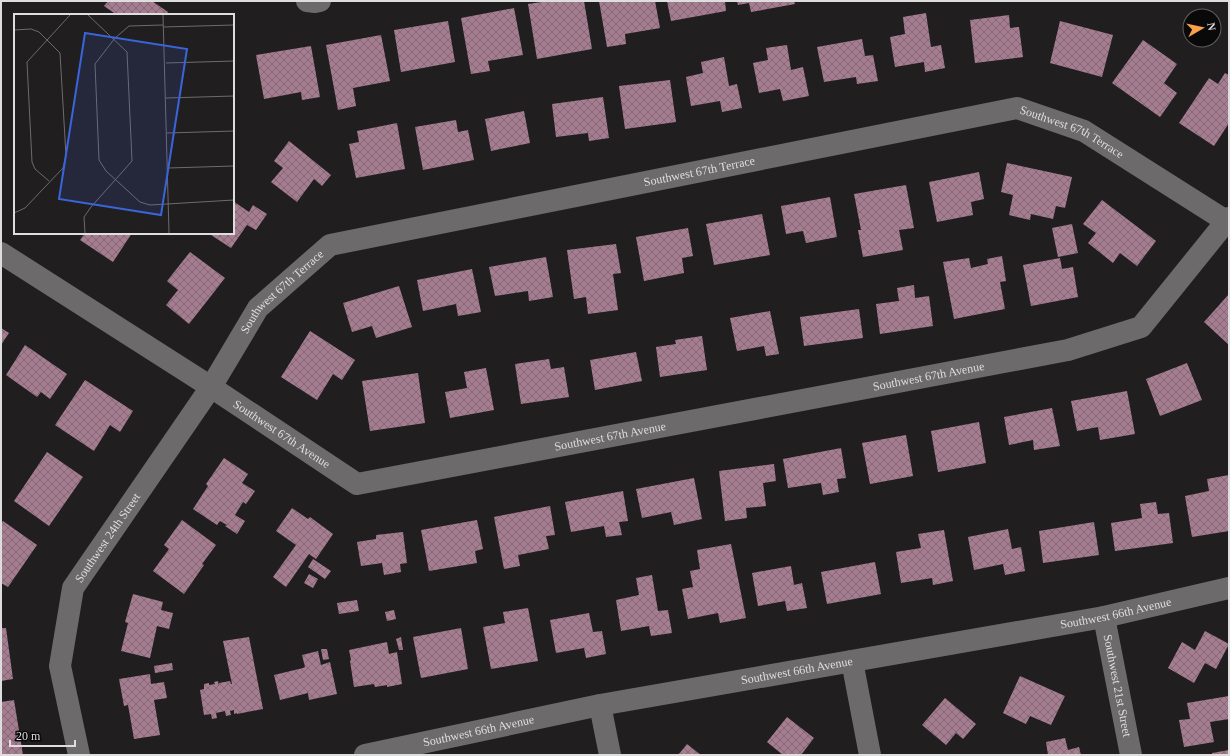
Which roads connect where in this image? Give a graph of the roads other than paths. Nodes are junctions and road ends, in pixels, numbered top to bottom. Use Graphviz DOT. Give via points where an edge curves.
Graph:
graph roads {
  1 [pos="307,1"];
  2 [pos="320,1"];
  3 [pos="1228,221"];
  4 [pos="1,253"];
  5 [pos="210,387"];
  6 [pos="1229,588"];
  7 [pos="1104,617"];
  8 [pos="852,661"];
  9 [pos="600,705"];
  10 [pos="79,755"];
  11 [pos="365,755"];
  12 [pos="610,755"];
  13 [pos="870,755"];
  14 [pos="1131,755"];
  1 -- 2 [label="street"];
  3 -- 5 [label="street, Southwest 67th Avenue" via="1141,327 1068,350 357,484"];
  3 -- 5 [label="street, Southwest 67th Terrace" via="1084,131 1017,108 330,245 258,308"];
  4 -- 5 [label="street, Southwest 67th Avenue"];
  5 -- 10 [label="street, Southwest 24th Street" via="73,588 60,666"];
  6 -- 7 [label="street, Southwest 66th Avenue"];
  7 -- 8 [label="street, Southwest 66th Avenue"];
  7 -- 14 [label="street, Southwest 21st Street"];
  8 -- 9 [label="street, Southwest 66th Avenue"];
  8 -- 13 [label="street"];
  9 -- 11 [label="street, Southwest 66th Avenue"];
  9 -- 12 [label="street"];
}
